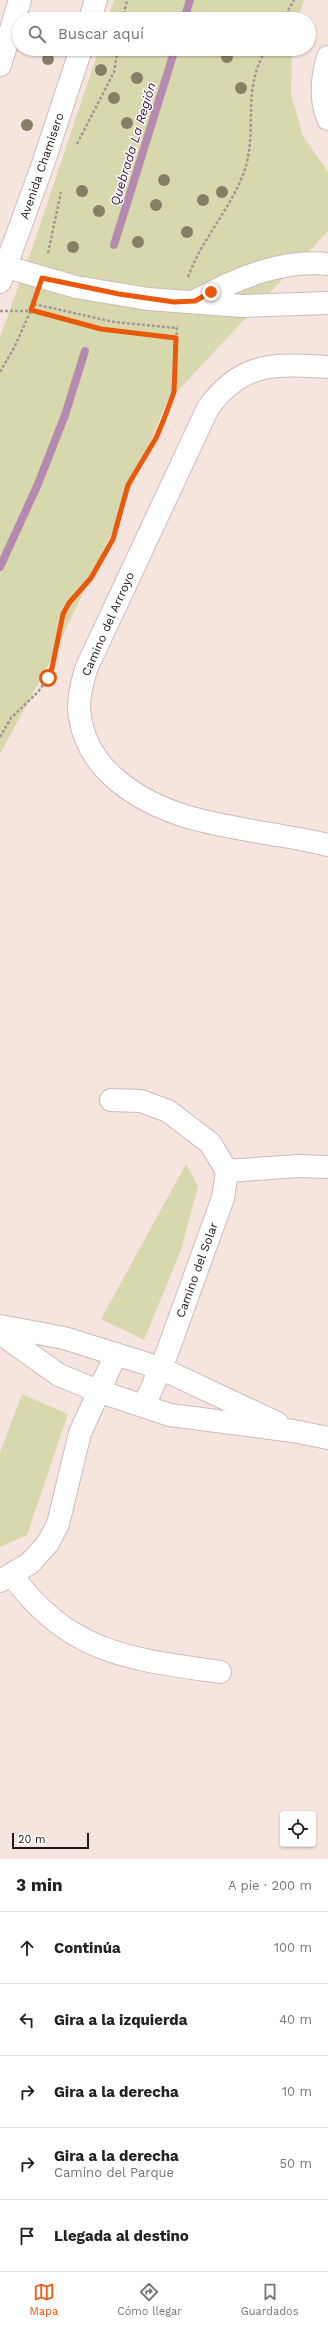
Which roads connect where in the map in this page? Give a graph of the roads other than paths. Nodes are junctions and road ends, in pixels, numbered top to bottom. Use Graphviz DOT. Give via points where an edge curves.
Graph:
graph roads {
  1 [pos="20,0"];
  2 [pos="96,0"];
  3 [pos="16,12"];
  4 [pos="92,12"];
  5 [pos="12,26"];
  6 [pos="79,56"];
  7 [pos="328,57"];
  8 [pos="0,65"];
  9 [pos="328,118"];
  10 [pos="328,264"];
  11 [pos="2,272"];
  12 [pos="195,301"];
  13 [pos="328,303"];
  14 [pos="328,367"];
  15 [pos="328,845"];
  16 [pos="111,1100"];
  17 [pos="328,1167"];
  18 [pos="227,1171"];
  19 [pos="0,1326"];
  20 [pos="0,1333"];
  21 [pos="116,1354"];
  22 [pos="160,1368"];
  23 [pos="98,1392"];
  24 [pos="144,1406"];
  25 [pos="293,1431"];
  26 [pos="328,1438"];
  27 [pos="6,1578"];
  28 [pos="220,1672"];
  1 -- 3 [label="street"];
  2 -- 4 [label="street"];
  5 -- 8 [label="street"];
  6 -- 11 [label="street, Avenida Chamisero" via="43,164"];
  7 -- 9 [label="street" via="322,91"];
  10 -- 12 [label="street" via="304,263 271,269 227,284"];
  11 -- 12 [label="street" via="148,299"];
  12 -- 13 [label="street" via="242,306"];
  14 -- 15 [label="street, Camino del Arrroyo" via="261,367 231,382 208,408 86,669 79,716 90,747 108,774 155,804 187,816"];
  16 -- 18 [label="street" via="141,1101 168,1111 210,1143"];
  17 -- 18 [label="street" via="298,1166"];
  18 -- 22 [label="street, Camino del Solar" via="223,1198"];
  19 -- 21 [label="street" via="64,1338"];
  20 -- 23 [label="street" via="59,1375"];
  21 -- 22 [label="street"];
  21 -- 23 [label="street"];
  22 -- 24 [label="street, Camino del Solar"];
  22 -- 25 [label="street"];
  23 -- 24 [label="street"];
  23 -- 27 [label="street" via="80,1433 58,1524 48,1543 30,1562"];
  24 -- 25 [label="street" via="186,1418"];
  25 -- 26 [label="street"];
  27 -- 28 [label="street" via="71,1634 136,1658"];
}
